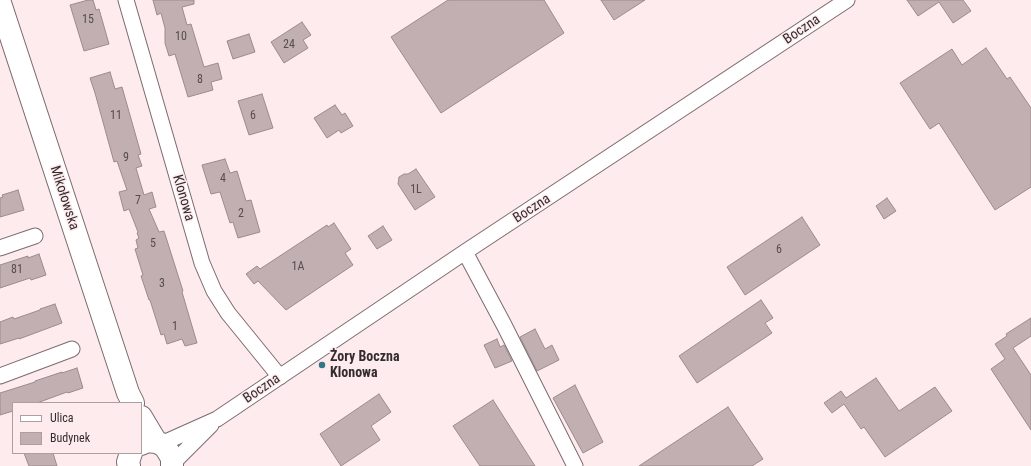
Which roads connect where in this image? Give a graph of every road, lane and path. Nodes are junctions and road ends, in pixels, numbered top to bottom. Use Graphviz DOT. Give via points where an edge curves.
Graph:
graph roads {
  1 [pos="126,0"];
  2 [pos="847,0"];
  3 [pos="0,3"];
  4 [pos="34,236"];
  5 [pos="0,248"];
  6 [pos="466,252"];
  7 [pos="72,348"];
  8 [pos="0,376"];
  9 [pos="280,377"];
  10 [pos="130,400"];
  11 [pos="217,419"];
  12 [pos="142,452"];
  13 [pos="142,454"];
  14 [pos="172,465"];
  15 [pos="575,466"];
  1 -- 9 [label="street, Klonowa" via="202,263 214,291 228,313"];
  2 -- 6 [label="street, Boczna"];
  3 -- 10 [label="street, Mikołowska"];
  4 -- 5 [label="street"];
  6 -- 9 [label="street, Boczna"];
  6 -- 15 [label="street"];
  7 -- 8 [label="street"];
  9 -- 11 [label="street, Boczna"];
  11 -- 12 [label="street, Boczna"];
  11 -- 14 [label="street, Boczna"];
  13 -- 14 [label="street" via="169,453"];
}
